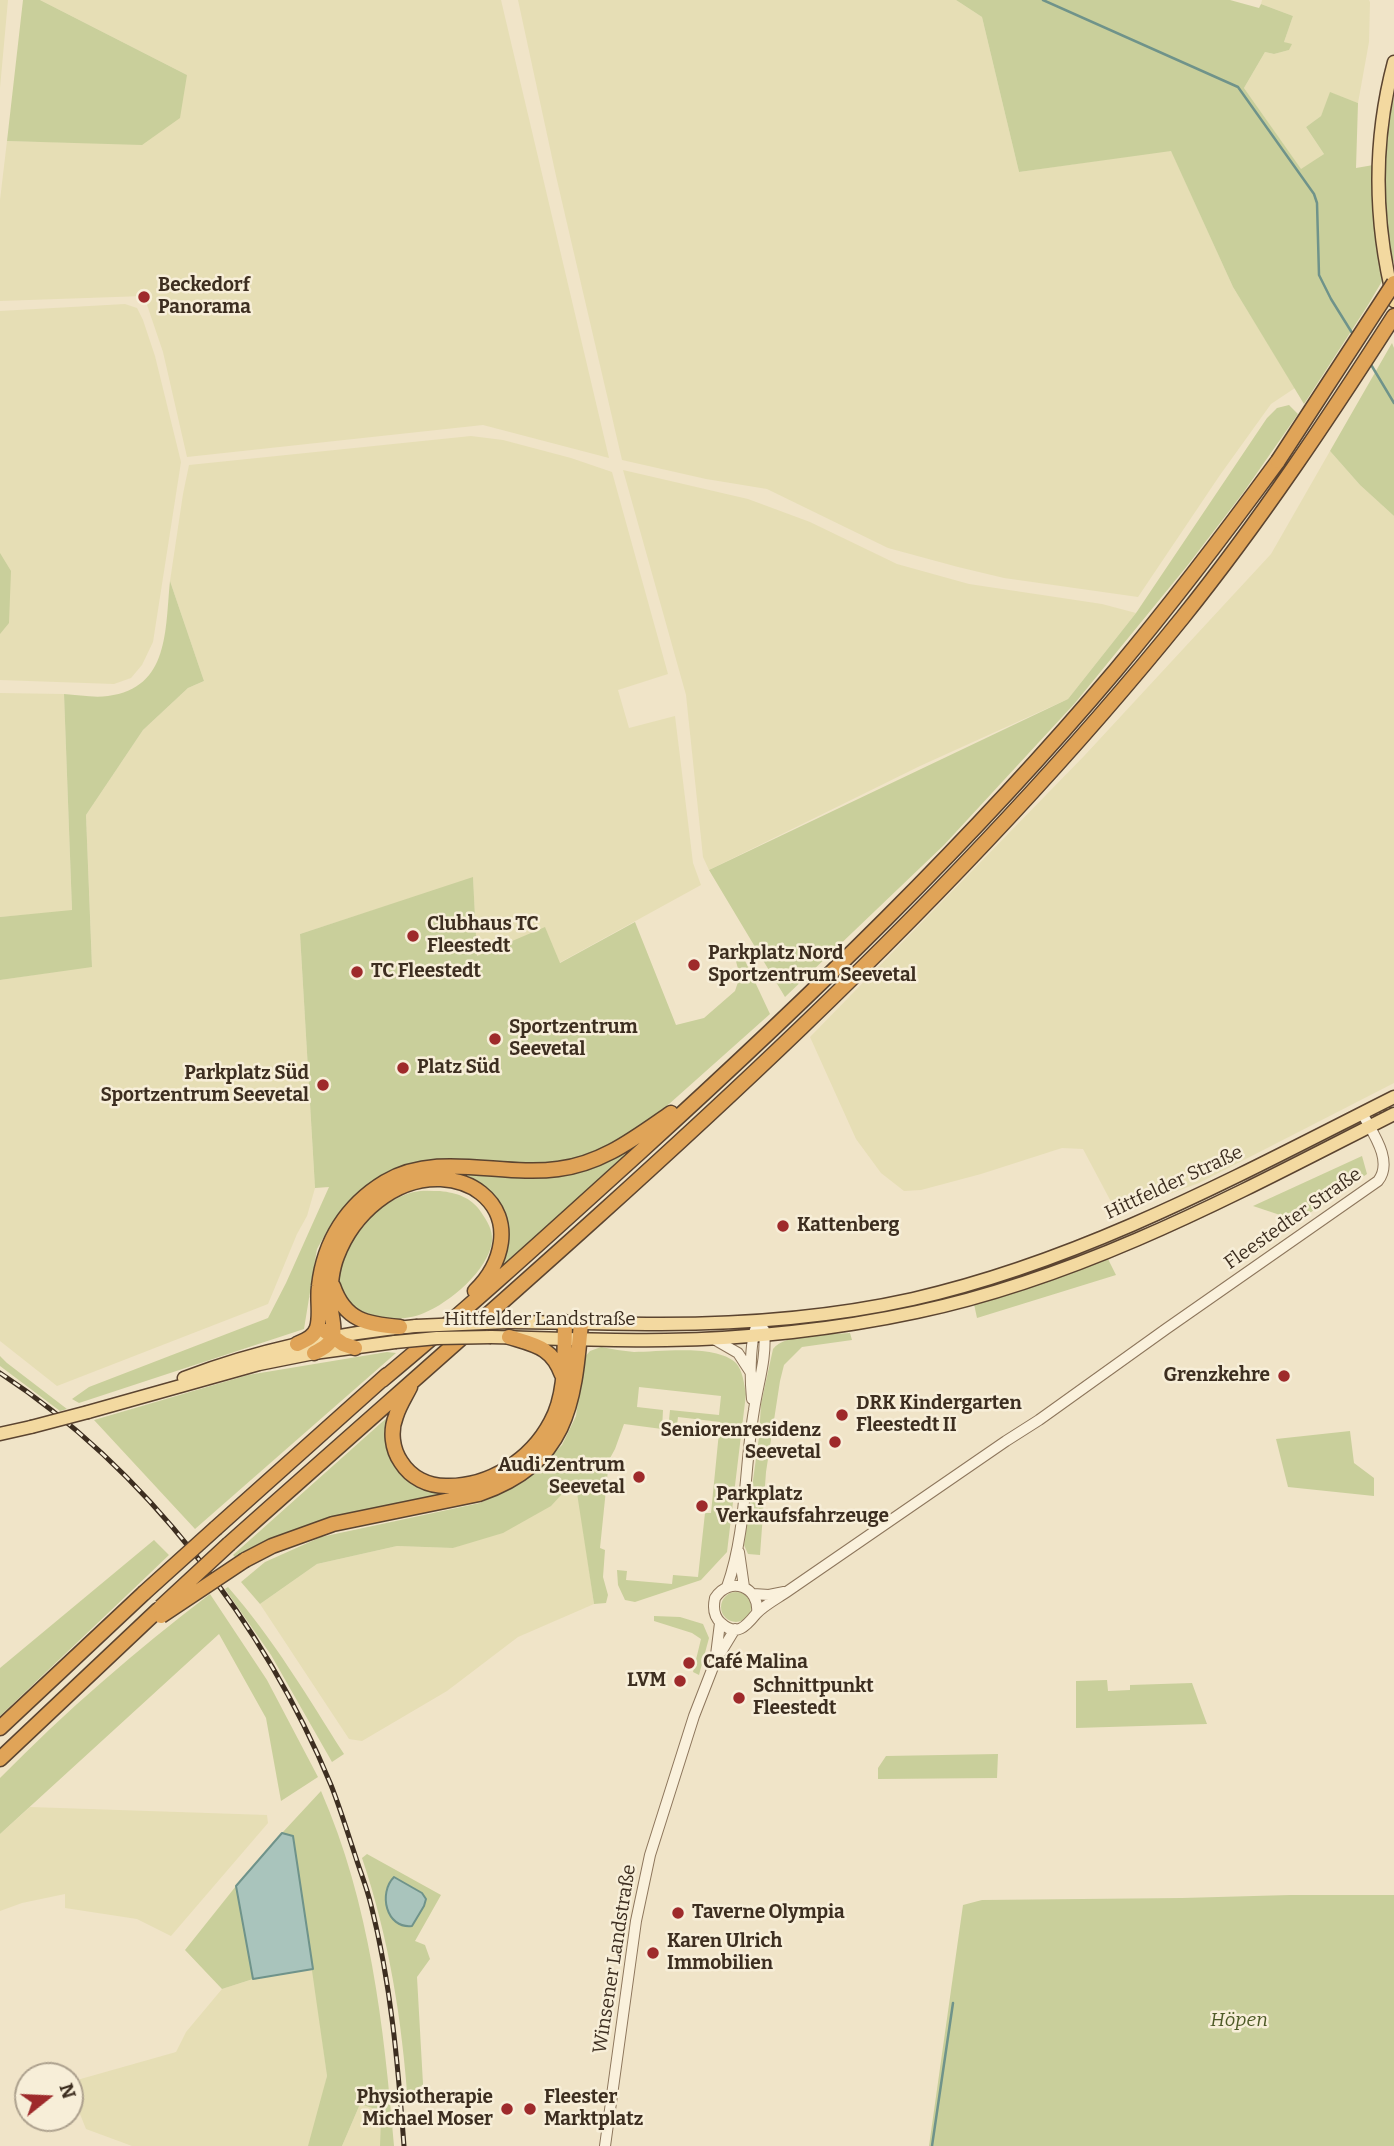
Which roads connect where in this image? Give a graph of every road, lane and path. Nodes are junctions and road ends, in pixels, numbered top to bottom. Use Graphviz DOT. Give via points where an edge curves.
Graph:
graph roads {
  1 [pos="1394,62"];
  2 [pos="1394,284"];
  3 [pos="1394,301"];
  4 [pos="1394,316"];
  5 [pos="716,1083"];
  6 [pos="1394,1097"];
  7 [pos="1362,1113"];
  8 [pos="1394,1114"];
  9 [pos="1369,1127"];
  10 [pos="331,1279"];
  11 [pos="963,1286"];
  12 [pos="968,1300"];
  13 [pos="759,1320"];
  14 [pos="319,1321"];
  15 [pos="565,1322"];
  16 [pos="581,1323"];
  17 [pos="400,1327"];
  18 [pos="1166,1329"];
  19 [pos="759,1335"];
  20 [pos="332,1337"];
  21 [pos="509,1337"];
  22 [pos="572,1338"];
  23 [pos="711,1338"];
  24 [pos="297,1344"];
  25 [pos="355,1348"];
  26 [pos="314,1353"];
  27 [pos="751,1374"];
  28 [pos="563,1378"];
  29 [pos="382,1380"];
  30 [pos="414,1380"];
  31 [pos="115,1405"];
  32 [pos="754,1412"];
  33 [pos="0,1434"];
  34 [pos="738,1538"];
  35 [pos="726,1587"];
  36 [pos="744,1587"];
  37 [pos="788,1591"];
  38 [pos="753,1594"];
  39 [pos="159,1613"];
  40 [pos="757,1613"];
  41 [pos="720,1623"];
  42 [pos="735,1629"];
  43 [pos="715,1662"];
  44 [pos="0,1728"];
  45 [pos="0,1759"];
  46 [pos="606,2146"];
  1 -- 3 [label="main road" via="1381,125 1378,184"];
  2 -- 5 [label="highway, bridge" via="1278,461 1114,672 911,893"];
  4 -- 30 [label="highway" via="1294,468 1182,618 1053,768 878,952 738,1087"];
  5 -- 14 [label="highway" via="616,1151 590,1162 524,1172 435,1167 388,1181 358,1202 333,1234 319,1283"];
  5 -- 29 [label="highway"];
  6 -- 7 [label="main road, Hittfelder Straße"];
  7 -- 9 [label="street, Fleestedter Straße"];
  7 -- 11 [label="main road, Hittfelder Straße" via="1116,1233"];
  8 -- 9 [label="main road, Hittfelder Straße"];
  9 -- 12 [label="main road, Hittfelder Straße" via="1198,1213 1092,1259"];
  9 -- 18 [label="street, Fleestedter Straße" via="1384,1157 1378,1181"];
  10 -- 17 [label="highway" via="340,1302 353,1316"];
  10 -- 20 [label="highway"];
  10 -- 29 [label="highway" via="351,1228 379,1199 397,1189 432,1179 452,1180 469,1185 493,1207 502,1242 489,1275"];
  11 -- 13 [label="main road, Hittfelder Landstraße" via="883,1304"];
  12 -- 19 [label="main road, Hittfelder Landstraße" via="891,1317"];
  13 -- 16 [label="main road, Hittfelder Landstraße"];
  13 -- 19 [label="street, Winsener Landstraße"];
  14 -- 20 [label="highway"];
  14 -- 24 [label="highway" via="314,1334"];
  15 -- 16 [label="main road, Hittfelder Landstraße"];
  15 -- 17 [label="main road, Hittfelder Landstraße, bridge"];
  15 -- 22 [label="highway"];
  16 -- 22 [label="highway"];
  17 -- 20 [label="main road, Hittfelder Landstraße"];
  18 -- 37 [label="street, Winsener Landstraße"];
  19 -- 23 [label="main road, Hittfelder Landstraße"];
  19 -- 27 [label="street, Winsener Landstraße"];
  19 -- 32 [label="street, Winsener Landstraße" via="765,1352"];
  20 -- 24 [label="main road, Hittfelder Landstraße"];
  20 -- 25 [label="highway"];
  20 -- 26 [label="highway"];
  21 -- 22 [label="main road, Hittfelder Landstraße"];
  21 -- 25 [label="main road, Hittfelder Landstraße, bridge" via="437,1338"];
  21 -- 28 [label="highway" via="552,1355"];
  22 -- 23 [label="main road, Hittfelder Landstraße"];
  22 -- 28 [label="highway"];
  22 -- 39 [label="highway, bridge" via="573,1394 562,1426 540,1457 516,1478 465,1498 332,1524 272,1546"];
  23 -- 27 [label="street" via="738,1353"];
  24 -- 31 [label="main road, Hittfelder Landstraße" via="209,1368"];
  25 -- 26 [label="main road, Hittfelder Landstraße"];
  26 -- 31 [label="main road, Hittfelder Landstraße"];
  27 -- 32 [label="street, Winsener Landstraße"];
  28 -- 30 [label="highway" via="551,1422 525,1456 496,1475 454,1486 414,1477 397,1456 393,1443 396,1416"];
  29 -- 44 [label="highway, bridge"];
  30 -- 39 [label="highway, bridge" via="229,1544"];
  31 -- 33 [label="main road, Hittfelder Landstraße, bridge"];
  32 -- 34 [label="street, Winsener Landstraße"];
  34 -- 35 [label="street, Winsener Landstraße"];
  34 -- 36 [label="street, Winsener Landstraße"];
  35 -- 36 [label="street"];
  35 -- 41 [label="street, Winsener Landstraße" via="713,1605"];
  36 -- 38 [label="street"];
  37 -- 38 [label="street, Winsener Landstraße"];
  37 -- 40 [label="street, Winsener Landstraße"];
  38 -- 40 [label="street"];
  39 -- 45 [label="highway"];
  40 -- 42 [label="street, Winsener Landstraße" via="749,1625"];
  41 -- 42 [label="street"];
  41 -- 43 [label="street, Winsener Landstraße"];
  42 -- 43 [label="street, Winsener Landstraße"];
  43 -- 46 [label="street, Winsener Landstraße" via="674,1775 640,1897"];
}
